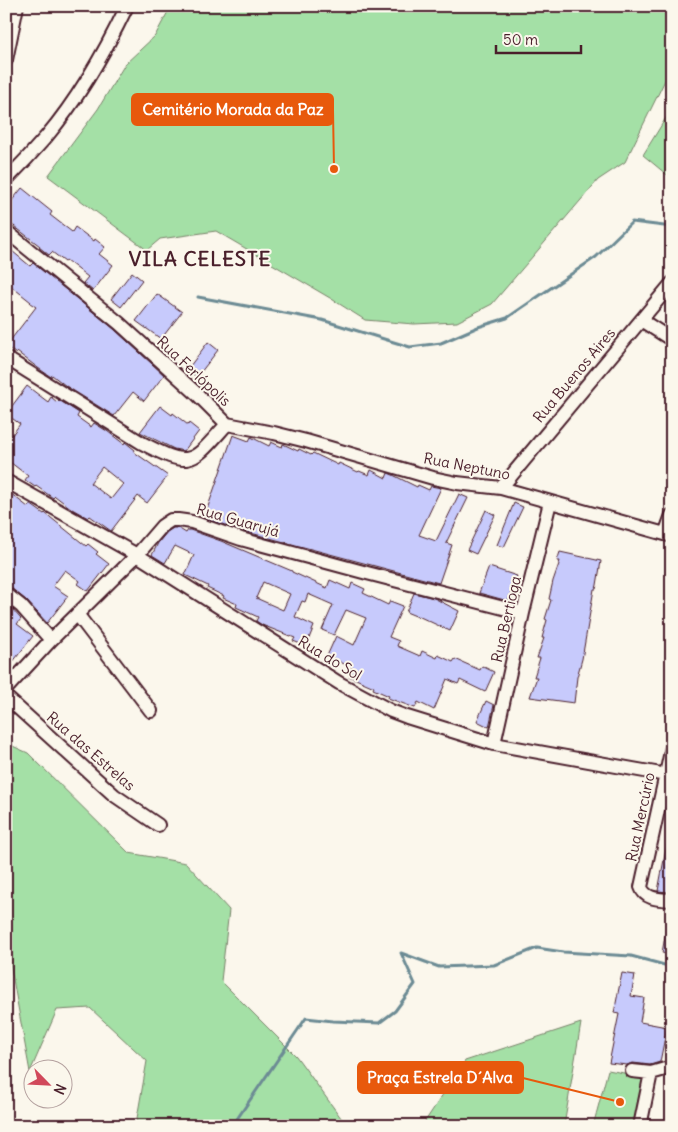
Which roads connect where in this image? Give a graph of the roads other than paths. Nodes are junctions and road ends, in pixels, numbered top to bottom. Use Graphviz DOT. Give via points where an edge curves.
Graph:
graph roads {
  1 [pos="17,6"];
  2 [pos="127,6"];
  3 [pos="6,60"];
  4 [pos="6,180"];
  5 [pos="6,231"];
  6 [pos="672,283"];
  7 [pos="641,320"];
  8 [pos="672,340"];
  9 [pos="6,358"];
  10 [pos="227,424"];
  11 [pos="6,482"];
  12 [pos="501,488"];
  13 [pos="550,502"];
  14 [pos="672,515"];
  15 [pos="668,535"];
  16 [pos="137,555"];
  17 [pos="6,594"];
  18 [pos="523,613"];
  19 [pos="77,614"];
  20 [pos="51,640"];
  21 [pos="6,689"];
  22 [pos="6,697"];
  23 [pos="151,711"];
  24 [pos="494,744"];
  25 [pos="672,747"];
  26 [pos="669,775"];
  27 [pos="158,825"];
  28 [pos="672,900"];
  29 [pos="672,1067"];
  30 [pos="632,1071"];
  31 [pos="651,1073"];
  32 [pos="640,1126"];
  1 -- 3 [label="street"];
  2 -- 4 [label="street" via="76,97 47,136"];
  5 -- 10 [label="street, Rua Ferlópolis" via="119,323"];
  6 -- 7 [label="street, Rua Buenos Aires"];
  7 -- 8 [label="street"];
  7 -- 12 [label="street, Rua Buenos Aires"];
  9 -- 10 [label="street, Rua Ferlópolis" via="142,443 176,459 194,458"];
  10 -- 12 [label="street, Rua Neptuno" via="298,439 432,478"];
  11 -- 16 [label="street, Rua do Sol"];
  12 -- 13 [label="street, Rua Neptuno"];
  13 -- 15 [label="street, Rua Neptuno"];
  13 -- 18 [label="street, Rua Bertioga"];
  14 -- 15 [label="street"];
  16 -- 18 [label="street, Rua Guarujá" via="171,520 192,522 241,539"];
  16 -- 19 [label="street, Rua Guarujá"];
  16 -- 24 [label="street, Rua do Sol" via="360,695 408,718"];
  17 -- 20 [label="street"];
  18 -- 24 [label="street, Rua Bertioga"];
  19 -- 20 [label="street, Rua Guarujá"];
  19 -- 23 [label="street"];
  20 -- 21 [label="street, Rua Guarujá"];
  22 -- 27 [label="street, Rua das Estrelas" via="114,795"];
  24 -- 26 [label="street, Rua do Sol"];
  25 -- 26 [label="street, Rua Mercúrio"];
  26 -- 28 [label="street, Rua Mercúrio" via="641,888 654,898"];
  29 -- 31 [label="street"];
  30 -- 31 [label="street"];
  31 -- 32 [label="street"];
}
